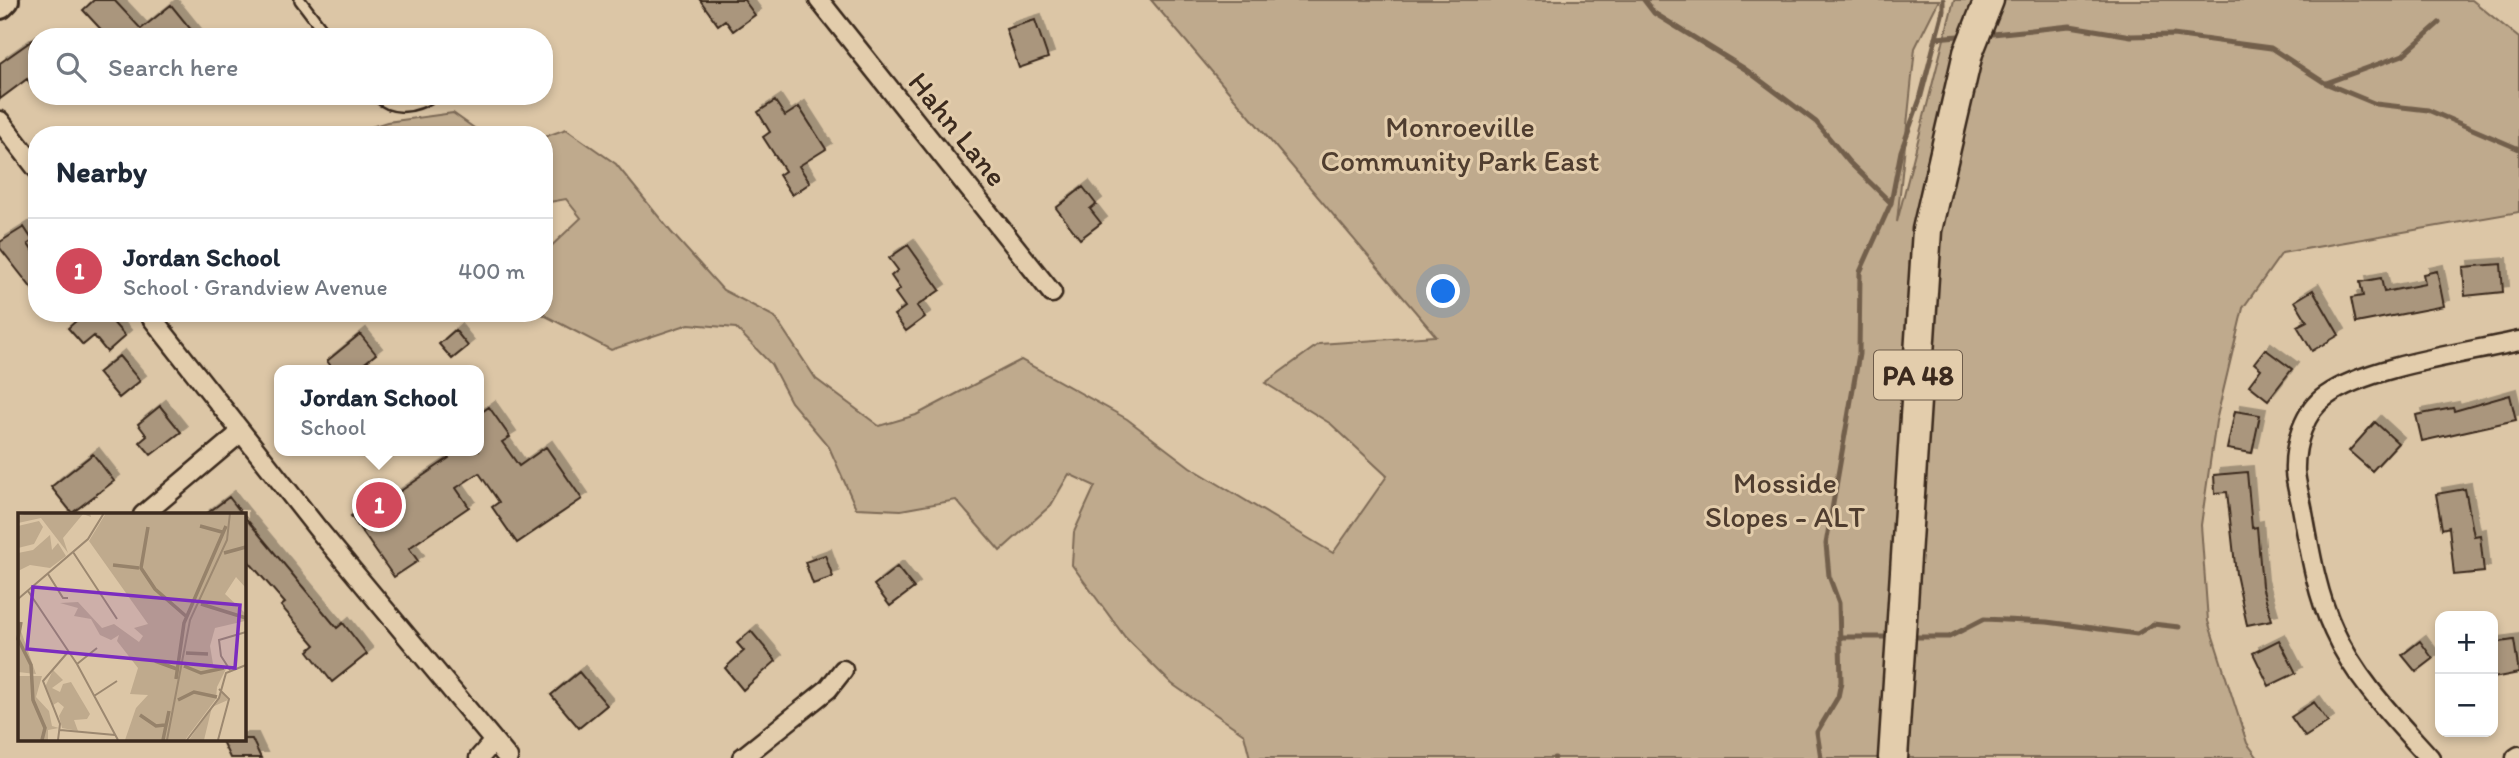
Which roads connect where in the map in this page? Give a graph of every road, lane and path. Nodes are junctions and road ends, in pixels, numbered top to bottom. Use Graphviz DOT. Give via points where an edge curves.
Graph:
graph roads {
  1 [pos="5,0"];
  2 [pos="300,0"];
  3 [pos="819,0"];
  4 [pos="1989,0"];
  5 [pos="0,5"];
  6 [pos="321,28"];
  7 [pos="394,105"];
  8 [pos="413,105"];
  9 [pos="0,121"];
  10 [pos="28,157"];
  11 [pos="1052,293"];
  12 [pos="155,322"];
  13 [pos="2519,341"];
  14 [pos="240,433"];
  15 [pos="145,513"];
  16 [pos="843,670"];
  17 [pos="494,741"];
  18 [pos="479,758"];
  19 [pos="508,758"];
  20 [pos="742,758"];
  21 [pos="1894,758"];
  22 [pos="2430,758"];
  1 -- 5 [label="street"];
  2 -- 6 [label="lane"];
  3 -- 11 [label="street, Hahn Lane"];
  4 -- 21 [label="main road, PA 48" via="1968,53 1927,230"];
  7 -- 8 [label="lane"];
  9 -- 10 [label="street"];
  12 -- 14 [label="street"];
  13 -- 22 [label="street" via="2345,384 2323,397 2309,413 2299,441 2295,472 2313,567 2333,631 2368,687"];
  14 -- 15 [label="street"];
  14 -- 17 [label="street"];
  16 -- 20 [label="street" via="828,690"];
  17 -- 18 [label="street"];
  17 -- 19 [label="street"];
}
